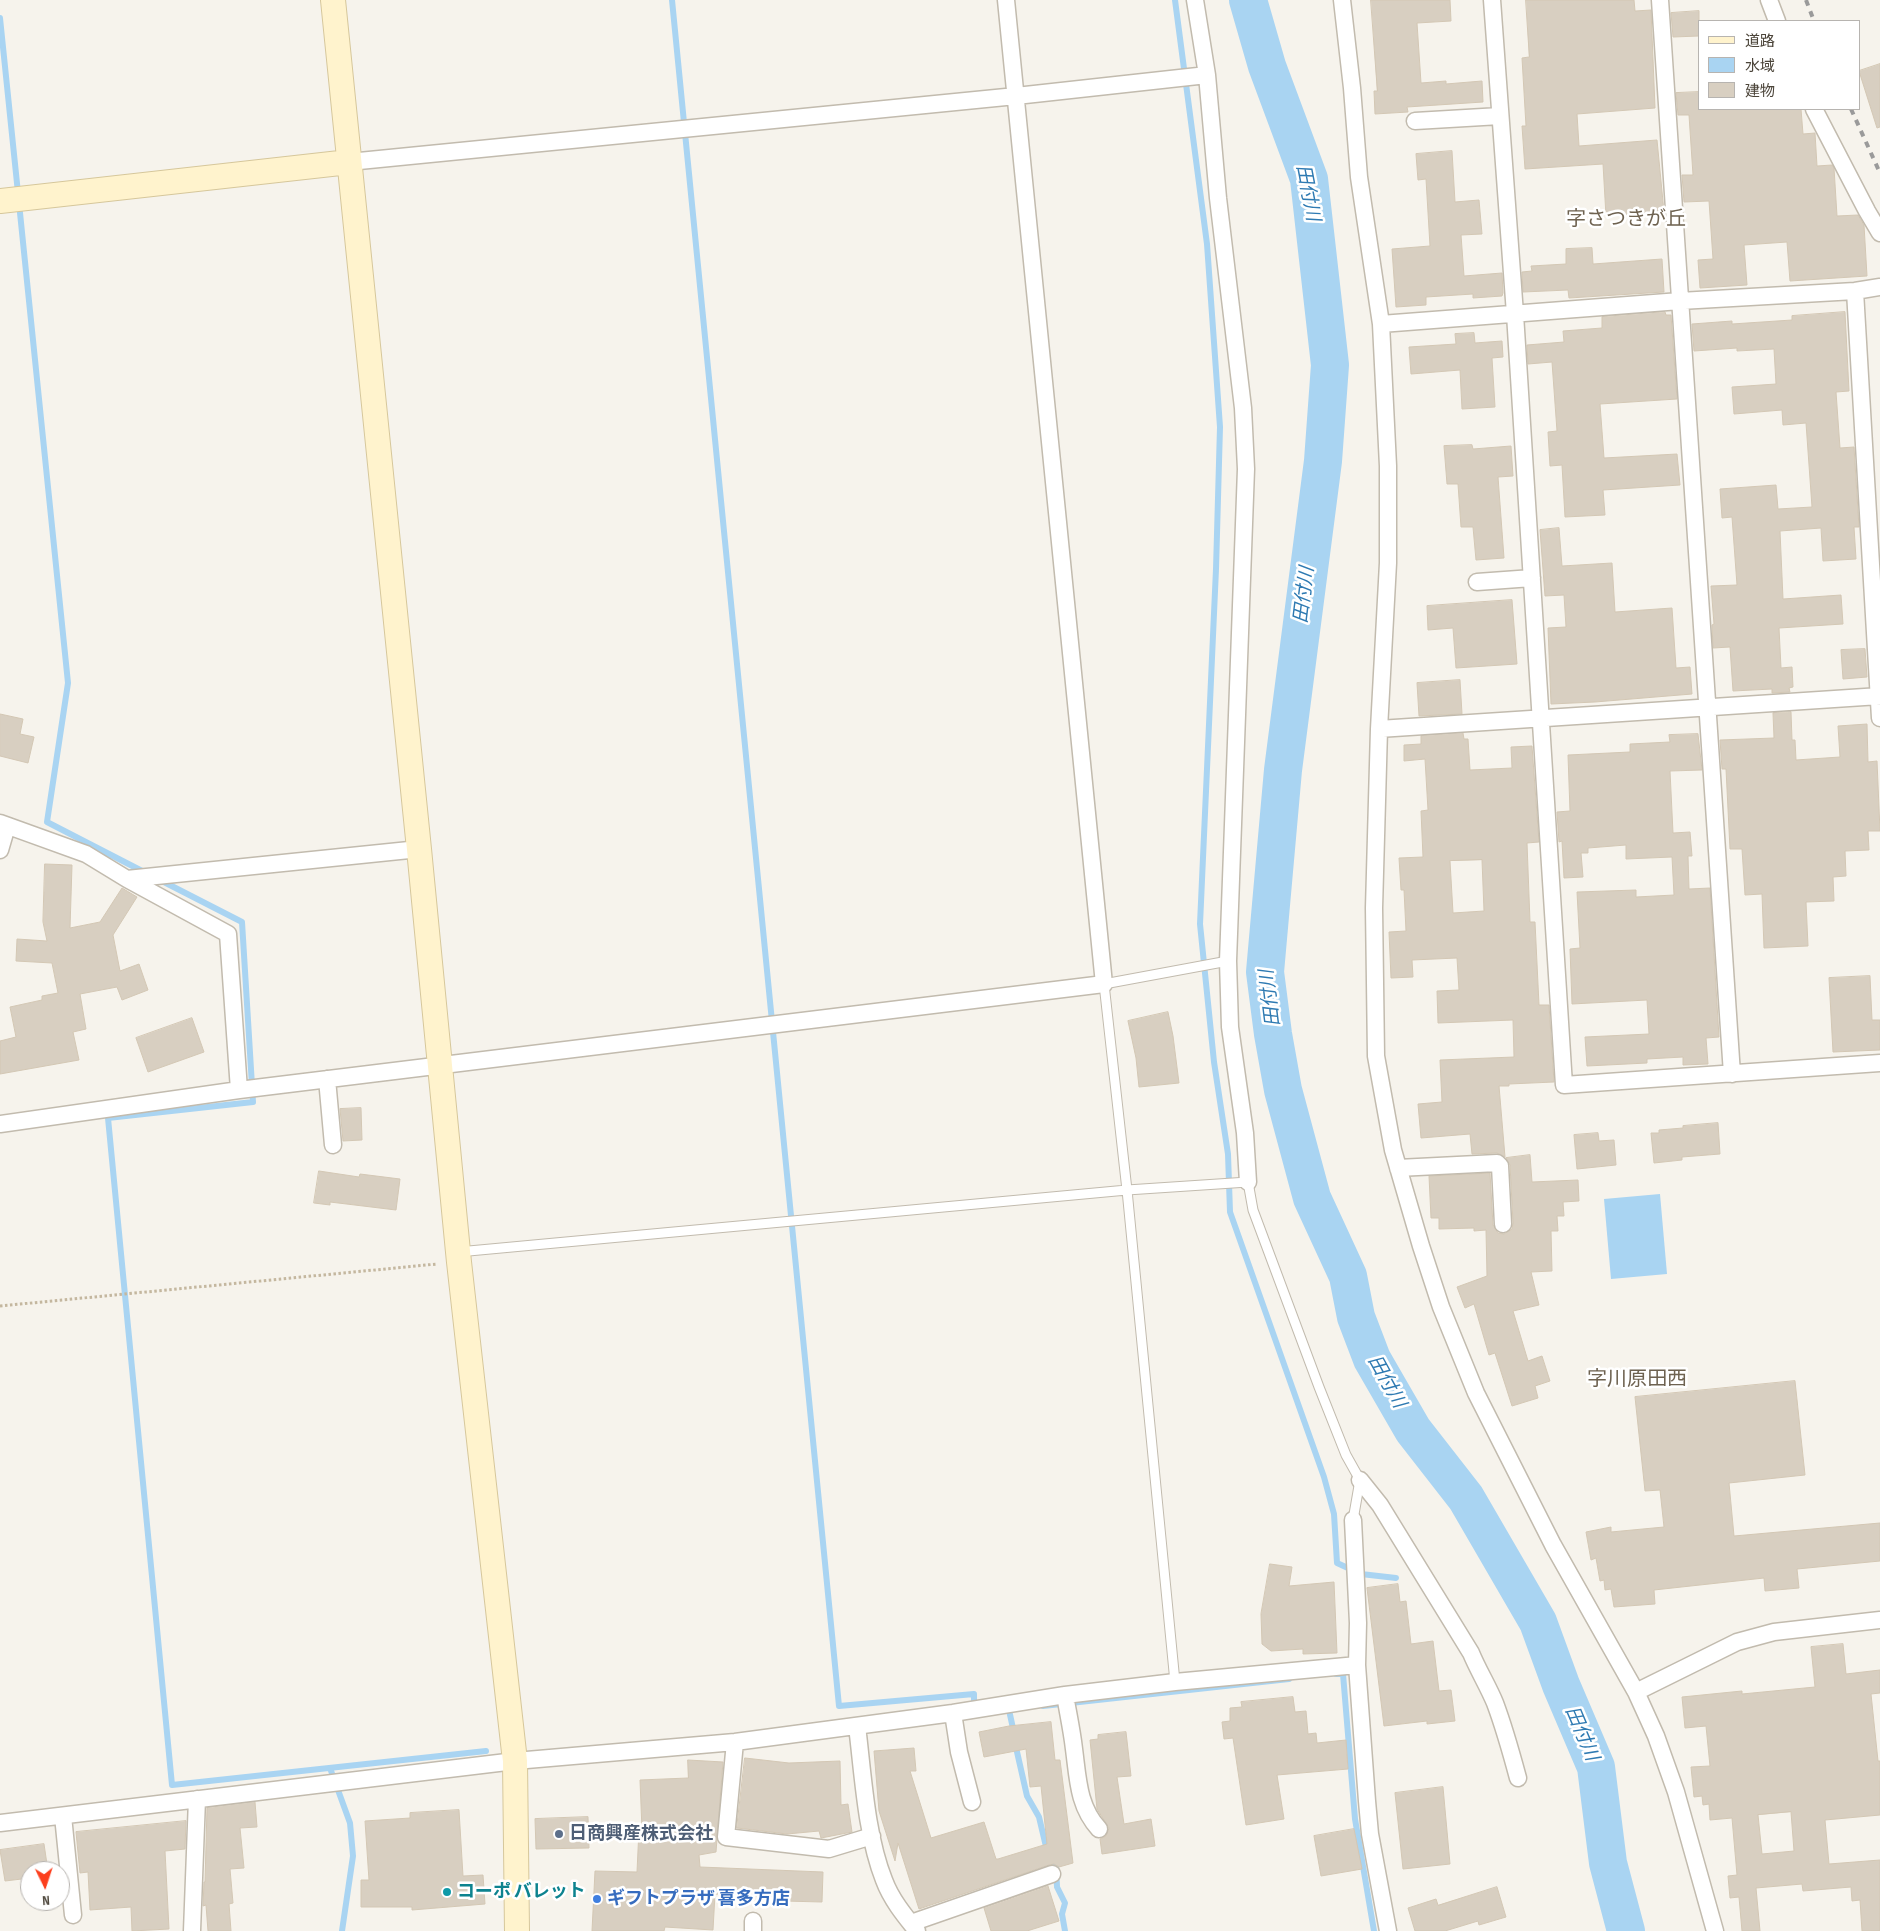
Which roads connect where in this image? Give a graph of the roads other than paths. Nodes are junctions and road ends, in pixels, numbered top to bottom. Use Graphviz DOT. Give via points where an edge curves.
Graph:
graph roads {
  1 [pos="333,0"];
  2 [pos="1006,0"];
  3 [pos="1195,0"];
  4 [pos="1342,0"];
  5 [pos="1492,0"];
  6 [pos="1660,0"];
  7 [pos="1769,0"];
  8 [pos="1777,20"];
  9 [pos="1207,75"];
  10 [pos="1016,96"];
  11 [pos="1815,110"];
  12 [pos="1500,116"];
  13 [pos="1415,122"];
  14 [pos="349,162"];
  15 [pos="0,201"];
  16 [pos="1880,233"];
  17 [pos="1880,287"];
  18 [pos="1855,291"];
  19 [pos="1680,301"];
  20 [pos="1515,314"];
  21 [pos="1381,324"];
  22 [pos="1532,578"];
  23 [pos="1477,582"];
  24 [pos="1879,696"];
  25 [pos="1707,708"];
  26 [pos="1541,717"];
  27 [pos="1880,718"];
  28 [pos="1379,729"];
  29 [pos="3,824"];
  30 [pos="419,849"];
  31 [pos="0,850"];
  32 [pos="127,879"];
  33 [pos="1228,961"];
  34 [pos="1104,984"];
  35 [pos="1880,1063"];
  36 [pos="439,1065"];
  37 [pos="1732,1074"];
  38 [pos="327,1079"];
  39 [pos="239,1090"];
  40 [pos="0,1124"];
  41 [pos="333,1144"];
  42 [pos="1398,1168"];
  43 [pos="1248,1182"];
  44 [pos="1127,1190"];
  45 [pos="1503,1224"];
  46 [pos="458,1257"];
  47 [pos="1360,1480"];
  48 [pos="1353,1520"];
  49 [pos="1880,1620"];
  50 [pos="1358,1665"];
  51 [pos="1175,1682"];
  52 [pos="1636,1692"];
  53 [pos="1065,1695"];
  54 [pos="953,1713"];
  55 [pos="857,1726"];
  56 [pos="736,1742"];
  57 [pos="515,1761"];
  58 [pos="1518,1778"];
  59 [pos="197,1799"];
  60 [pos="972,1802"];
  61 [pos="63,1816"];
  62 [pos="0,1823"];
  63 [pos="1099,1829"];
  64 [pos="872,1836"];
  65 [pos="1052,1874"];
  66 [pos="73,1915"];
  67 [pos="914,1927"];
  68 [pos="192,1931"];
  69 [pos="517,1931"];
  70 [pos="1388,1931"];
  71 [pos="1715,1931"];
  1 -- 14 [label="street"];
  2 -- 10 [label="street"];
  3 -- 9 [label="street"];
  4 -- 21 [label="street" via="1359,177"];
  5 -- 12 [label="street"];
  6 -- 19 [label="street"];
  7 -- 8 [label="street"];
  9 -- 10 [label="street"];
  9 -- 33 [label="street" via="1218,198 1244,408 1246,468"];
  10 -- 14 [label="street"];
  10 -- 34 [label="street"];
  11 -- 16 [label="street"];
  12 -- 13 [label="street"];
  12 -- 20 [label="street"];
  14 -- 15 [label="street"];
  14 -- 30 [label="street"];
  17 -- 18 [label="street"];
  18 -- 19 [label="street"];
  18 -- 24 [label="street"];
  19 -- 20 [label="street"];
  19 -- 25 [label="street"];
  20 -- 21 [label="street"];
  20 -- 22 [label="street"];
  21 -- 28 [label="street" via="1388,466 1388,563"];
  22 -- 23 [label="street"];
  22 -- 26 [label="street"];
  24 -- 25 [label="street"];
  24 -- 27 [label="street"];
  25 -- 26 [label="street"];
  25 -- 37 [label="street"];
  26 -- 28 [label="street"];
  26 -- 37 [label="street" via="1564,1085"];
  28 -- 42 [label="street" via="1374,908 1376,1056"];
  29 -- 31 [label="street"];
  29 -- 32 [label="street" via="86,854"];
  30 -- 32 [label="street"];
  30 -- 36 [label="street"];
  32 -- 39 [label="street" via="228,934"];
  33 -- 34 [label="lane"];
  33 -- 43 [label="street" via="1230,1027 1245,1133"];
  34 -- 36 [label="street"];
  34 -- 44 [label="lane"];
  35 -- 37 [label="street"];
  36 -- 38 [label="street"];
  36 -- 46 [label="street"];
  38 -- 39 [label="street"];
  38 -- 41 [label="street"];
  39 -- 40 [label="street"];
  42 -- 45 [label="street" via="1497,1163 1500,1166"];
  42 -- 52 [label="street" via="1441,1307 1476,1393 1553,1545"];
  43 -- 44 [label="lane"];
  43 -- 47 [label="lane" via="1253,1210 1319,1387 1346,1455"];
  44 -- 46 [label="lane"];
  44 -- 51 [label="lane"];
  46 -- 57 [label="street"];
  47 -- 48 [label="lane"];
  47 -- 58 [label="street" via="1380,1505 1471,1653 1494,1701"];
  48 -- 50 [label="street"];
  49 -- 52 [label="street" via="1774,1632 1737,1642"];
  50 -- 51 [label="street"];
  50 -- 70 [label="street" via="1370,1834"];
  51 -- 53 [label="street"];
  52 -- 71 [label="street" via="1676,1792"];
  53 -- 54 [label="street"];
  53 -- 63 [label="street" via="1078,1788 1084,1808"];
  54 -- 55 [label="street"];
  54 -- 60 [label="street"];
  55 -- 56 [label="street"];
  55 -- 64 [label="street"];
  56 -- 57 [label="street"];
  56 -- 64 [label="street" via="726,1837 829,1849"];
  57 -- 59 [label="street"];
  57 -- 69 [label="street"];
  59 -- 61 [label="street"];
  59 -- 68 [label="street"];
  61 -- 62 [label="street"];
  61 -- 66 [label="street"];
  64 -- 67 [label="street" via="884,1879 895,1903"];
  65 -- 67 [label="street"];
}
